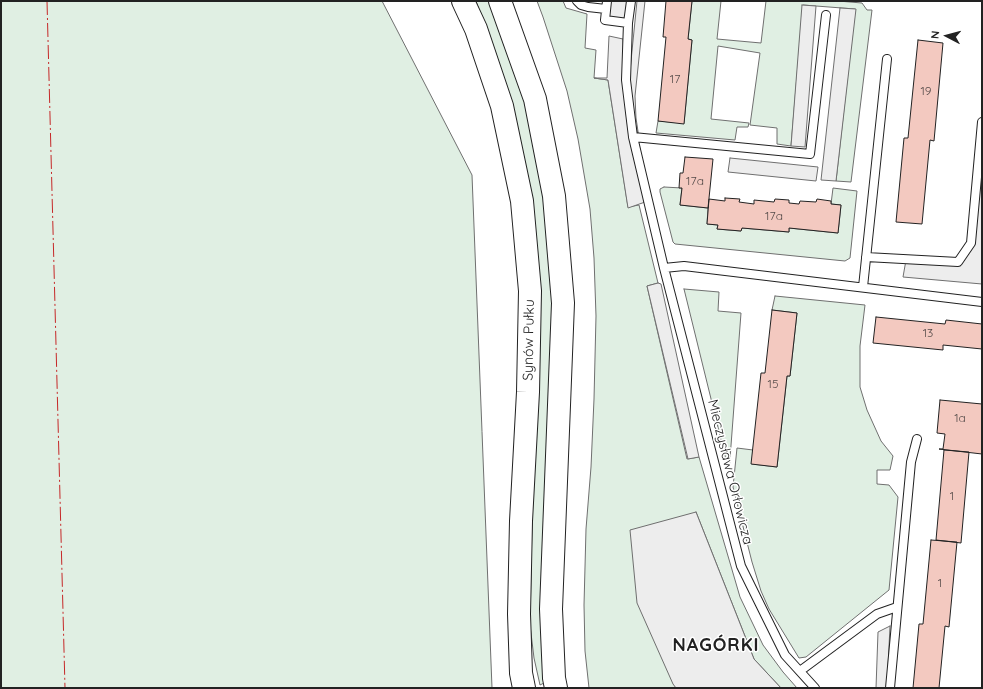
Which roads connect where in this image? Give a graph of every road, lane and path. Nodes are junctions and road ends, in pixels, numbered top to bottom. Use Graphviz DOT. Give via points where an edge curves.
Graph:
graph roads {
  1 [pos="463,1"];
  2 [pos="500,1"];
  3 [pos="577,1"];
  4 [pos="631,1"];
  5 [pos="606,5"];
  6 [pos="826,15"];
  7 [pos="628,23"];
  8 [pos="888,59"];
  9 [pos="982,122"];
  10 [pos="633,137"];
  11 [pos="866,257"];
  12 [pos="664,268"];
  13 [pos="863,287"];
  14 [pos="982,302"];
  15 [pos="917,439"];
  16 [pos="897,608"];
  17 [pos="800,671"];
  18 [pos="524,688"];
  19 [pos="556,688"];
  20 [pos="815,688"];
  21 [pos="890,688"];
  1 -- 18 [label="main road, Synów Pułku" via="476,29 502,106 522,201 530,291 519,606 521,673"];
  2 -- 19 [label="main road" via="535,99 554,196 563,303 551,608"];
  3 -- 5 [label="lane" via="588,7"];
  4 -- 7 [label="lane, Mieczysława Orłowicza"];
  5 -- 7 [label="lane" via="605,20"];
  6 -- 10 [label="lane" via="810,154"];
  7 -- 10 [label="lane, Mieczysława Orłowicza" via="626,80"];
  8 -- 11 [label="lane"];
  9 -- 11 [label="lane" via="972,243 958,262"];
  10 -- 12 [label="lane, Mieczysława Orłowicza"];
  11 -- 13 [label="lane"];
  12 -- 13 [label="lane" via="684,266"];
  12 -- 17 [label="lane, Mieczysława Orłowicza" via="741,566 785,655"];
  13 -- 14 [label="lane"];
  15 -- 16 [label="lane" via="911,462"];
  16 -- 17 [label="lane" via="877,614"];
  16 -- 21 [label="lane"];
  17 -- 20 [label="lane, Mieczysława Orłowicza"];
}
